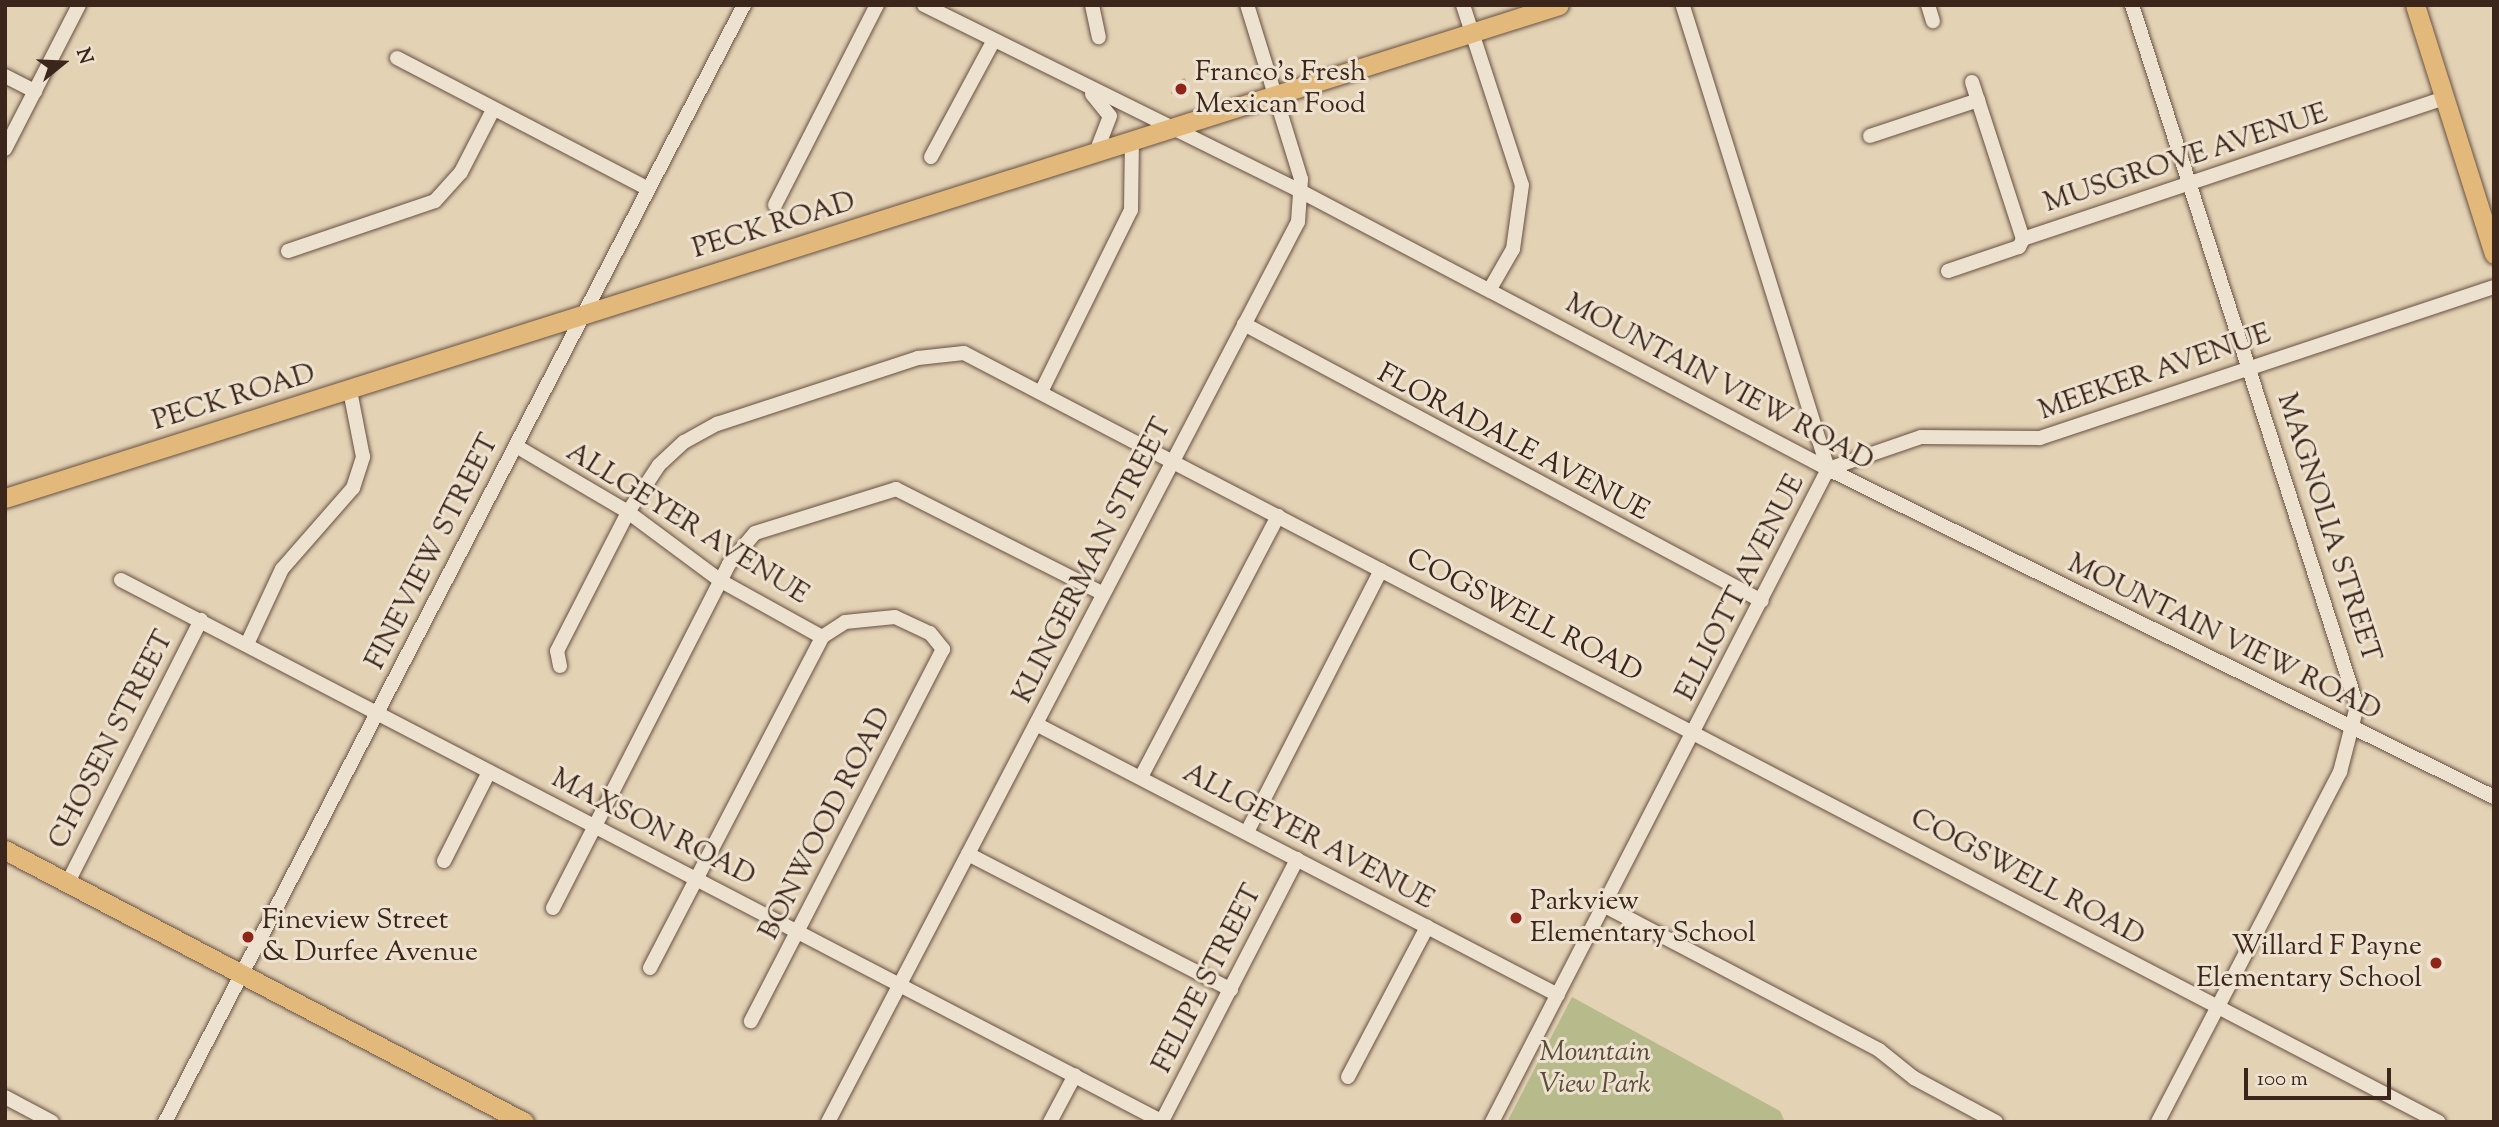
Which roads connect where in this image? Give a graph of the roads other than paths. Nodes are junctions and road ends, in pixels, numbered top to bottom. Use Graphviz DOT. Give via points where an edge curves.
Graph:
graph roads {
  1 [pos="79,5"];
  2 [pos="744,5"];
  3 [pos="877,5"];
  4 [pos="924,5"];
  5 [pos="1093,5"];
  6 [pos="1247,5"];
  7 [pos="1463,5"];
  8 [pos="1559,5"];
  9 [pos="1683,5"];
  10 [pos="1928,5"];
  11 [pos="2132,5"];
  12 [pos="2415,5"];
  13 [pos="1933,21"];
  14 [pos="1472,33"];
  15 [pos="1099,37"];
  16 [pos="993,41"];
  17 [pos="397,58"];
  18 [pos="5,76"];
  19 [pos="1972,82"];
  20 [pos="1080,83"];
  21 [pos="35,91"];
  22 [pos="1277,95"];
  23 [pos="2445,98"];
  24 [pos="1978,100"];
  25 [pos="493,110"];
  26 [pos="1172,128"];
  27 [pos="1870,135"];
  28 [pos="1132,142"];
  29 [pos="5,149"];
  30 [pos="1096,153"];
  31 [pos="930,157"];
  32 [pos="2468,171"];
  33 [pos="2190,185"];
  34 [pos="647,188"];
  35 [pos="1302,192"];
  36 [pos="2494,198"];
  37 [pos="775,205"];
  38 [pos="2023,239"];
  39 [pos="288,251"];
  40 [pos="2494,254"];
  41 [pos="1948,271"];
  42 [pos="2494,287"];
  43 [pos="1490,289"];
  44 [pos="581,317"];
  45 [pos="1244,324"];
  46 [pos="2250,366"];
  47 [pos="350,391"];
  48 [pos="1041,392"];
  49 [pos="516,446"];
  50 [pos="1172,458"];
  51 [pos="1828,469"];
  52 [pos="5,498"];
  53 [pos="628,512"];
  54 [pos="1278,516"];
  55 [pos="1381,570"];
  56 [pos="121,580"];
  57 [pos="721,581"];
  58 [pos="1102,593"];
  59 [pos="1762,601"];
  60 [pos="201,620"];
  61 [pos="822,637"];
  62 [pos="247,643"];
  63 [pos="943,649"];
  64 [pos="560,666"];
  65 [pos="376,715"];
  66 [pos="1036,724"];
  67 [pos="2355,730"];
  68 [pos="1695,732"];
  69 [pos="489,772"];
  70 [pos="1141,777"];
  71 [pos="2494,797"];
  72 [pos="595,825"];
  73 [pos="1247,832"];
  74 [pos="5,850"];
  75 [pos="968,854"];
  76 [pos="1297,859"];
  77 [pos="444,861"];
  78 [pos="697,878"];
  79 [pos="68,883"];
  80 [pos="1605,906"];
  81 [pos="553,908"];
  82 [pos="1427,927"];
  83 [pos="799,930"];
  84 [pos="650,968"];
  85 [pos="241,974"];
  86 [pos="899,984"];
  87 [pos="1231,990"];
  88 [pos="1558,995"];
  89 [pos="2217,1009"];
  90 [pos="751,1021"];
  91 [pos="1074,1075"];
  92 [pos="1348,1077"];
  93 [pos="5,1097"];
  94 [pos="1162,1121"];
  95 [pos="52,1122"];
  96 [pos="165,1122"];
  97 [pos="524,1122"];
  98 [pos="828,1122"];
  99 [pos="1050,1122"];
  100 [pos="1492,1122"];
  101 [pos="1996,1122"];
  102 [pos="2158,1122"];
  103 [pos="2439,1122"];
  1 -- 21 [label="street"];
  2 -- 34 [label="street, FINEVIEW STREET"];
  3 -- 37 [label="street"];
  4 -- 16 [label="street, MOUNTAIN VIEW ROAD"];
  5 -- 15 [label="street"];
  6 -- 22 [label="street, KLINGERMAN STREET"];
  7 -- 14 [label="street"];
  8 -- 14 [label="main road, PECK ROAD"];
  9 -- 51 [label="street, ELLIOTT AVENUE"];
  10 -- 13 [label="street"];
  11 -- 33 [label="street, MAGNOLIA STREET" via="2145,66"];
  12 -- 23 [label="main road"];
  14 -- 22 [label="main road, PECK ROAD"];
  14 -- 43 [label="street" via="1522,185 1513,249"];
  16 -- 20 [label="street, MOUNTAIN VIEW ROAD"];
  16 -- 31 [label="street"];
  17 -- 25 [label="street"];
  18 -- 21 [label="street"];
  19 -- 24 [label="street"];
  20 -- 26 [label="street, MOUNTAIN VIEW ROAD"];
  20 -- 30 [label="street" via="1110,116"];
  21 -- 29 [label="street"];
  22 -- 26 [label="main road, PECK ROAD"];
  22 -- 35 [label="street, KLINGERMAN STREET"];
  23 -- 32 [label="main road"];
  23 -- 33 [label="street, MUSGROVE AVENUE"];
  24 -- 27 [label="street"];
  24 -- 38 [label="street"];
  25 -- 34 [label="street"];
  25 -- 39 [label="street" via="461,172 435,201"];
  26 -- 28 [label="main road, PECK ROAD"];
  26 -- 35 [label="street, MOUNTAIN VIEW ROAD"];
  28 -- 30 [label="main road, PECK ROAD"];
  28 -- 48 [label="street" via="1131,210"];
  30 -- 44 [label="main road, PECK ROAD"];
  32 -- 36 [label="main road"];
  32 -- 40 [label="main road"];
  33 -- 38 [label="street, MUSGROVE AVENUE"];
  33 -- 46 [label="street, MAGNOLIA STREET"];
  34 -- 44 [label="street, FINEVIEW STREET"];
  35 -- 43 [label="street, MOUNTAIN VIEW ROAD"];
  35 -- 45 [label="street, KLINGERMAN STREET" via="1297,222"];
  38 -- 41 [label="street, MUSGROVE AVENUE" via="2019,247"];
  42 -- 46 [label="street, MEEKER AVENUE"];
  43 -- 51 [label="street, MOUNTAIN VIEW ROAD"];
  44 -- 47 [label="main road, PECK ROAD"];
  44 -- 49 [label="street, FINEVIEW STREET"];
  45 -- 50 [label="street, KLINGERMAN STREET"];
  45 -- 59 [label="street, FLORADALE AVENUE"];
  46 -- 51 [label="street, MEEKER AVENUE" via="2040,438 1921,437"];
  46 -- 67 [label="street, MAGNOLIA STREET" via="2350,675"];
  47 -- 52 [label="main road, PECK ROAD"];
  47 -- 62 [label="street" via="362,444 354,488 282,569"];
  48 -- 50 [label="street, COGSWELL ROAD"];
  48 -- 53 [label="street, COGSWELL ROAD" via="964,353 918,358 700,432 659,465"];
  49 -- 53 [label="street, ALLGEYER AVENUE"];
  49 -- 65 [label="street, FINEVIEW STREET"];
  50 -- 54 [label="street, COGSWELL ROAD"];
  50 -- 58 [label="street, KLINGERMAN STREET"];
  51 -- 59 [label="street, ELLIOTT AVENUE"];
  51 -- 67 [label="street, MOUNTAIN VIEW ROAD"];
  53 -- 57 [label="street, ALLGEYER AVENUE"];
  53 -- 64 [label="street, COGSWELL ROAD" via="557,651"];
  54 -- 55 [label="street, COGSWELL ROAD"];
  54 -- 70 [label="street"];
  55 -- 68 [label="street, COGSWELL ROAD"];
  55 -- 73 [label="street"];
  56 -- 60 [label="street, MAXSON ROAD"];
  57 -- 58 [label="street" via="755,533 896,489"];
  57 -- 61 [label="street, ALLGEYER AVENUE"];
  57 -- 72 [label="street"];
  58 -- 66 [label="street, KLINGERMAN STREET"];
  59 -- 68 [label="street, ELLIOTT AVENUE"];
  60 -- 62 [label="street, MAXSON ROAD"];
  60 -- 79 [label="street, CHOSEN STREET"];
  61 -- 63 [label="street, ALLGEYER AVENUE" via="845,622 895,617 930,633"];
  61 -- 78 [label="street"];
  62 -- 65 [label="street, MAXSON ROAD"];
  63 -- 83 [label="street, BONWOOD ROAD"];
  65 -- 69 [label="street, MAXSON ROAD"];
  65 -- 85 [label="street, FINEVIEW STREET"];
  66 -- 70 [label="street, ALLGEYER AVENUE"];
  66 -- 75 [label="street, KLINGERMAN STREET"];
  67 -- 71 [label="street, MOUNTAIN VIEW ROAD"];
  67 -- 89 [label="street, MAGNOLIA STREET" via="2340,772"];
  68 -- 80 [label="street, ELLIOTT AVENUE"];
  68 -- 89 [label="street, COGSWELL ROAD"];
  69 -- 72 [label="street, MAXSON ROAD"];
  69 -- 77 [label="street"];
  70 -- 73 [label="street, ALLGEYER AVENUE"];
  72 -- 78 [label="street, MAXSON ROAD"];
  72 -- 81 [label="street"];
  73 -- 76 [label="street, ALLGEYER AVENUE"];
  74 -- 79 [label="main road"];
  75 -- 86 [label="street, KLINGERMAN STREET"];
  75 -- 87 [label="street"];
  76 -- 82 [label="street, ALLGEYER AVENUE"];
  76 -- 87 [label="street, FELIPE STREET"];
  78 -- 83 [label="street, MAXSON ROAD"];
  78 -- 84 [label="street"];
  79 -- 85 [label="main road"];
  80 -- 88 [label="street, ELLIOTT AVENUE"];
  80 -- 101 [label="street" via="1879,1050 1914,1078"];
  82 -- 88 [label="street, ALLGEYER AVENUE"];
  82 -- 92 [label="street"];
  83 -- 86 [label="street, MAXSON ROAD"];
  83 -- 90 [label="street, BONWOOD ROAD"];
  85 -- 96 [label="street, FINEVIEW STREET"];
  85 -- 97 [label="main road"];
  86 -- 91 [label="street, MAXSON ROAD"];
  86 -- 98 [label="street, KLINGERMAN STREET"];
  87 -- 94 [label="street, FELIPE STREET"];
  88 -- 100 [label="street, ELLIOTT AVENUE"];
  89 -- 102 [label="street, MAGNOLIA STREET"];
  89 -- 103 [label="street, COGSWELL ROAD"];
  91 -- 94 [label="street, MAXSON ROAD"];
  91 -- 99 [label="street"];
  93 -- 95 [label="street"];
}
